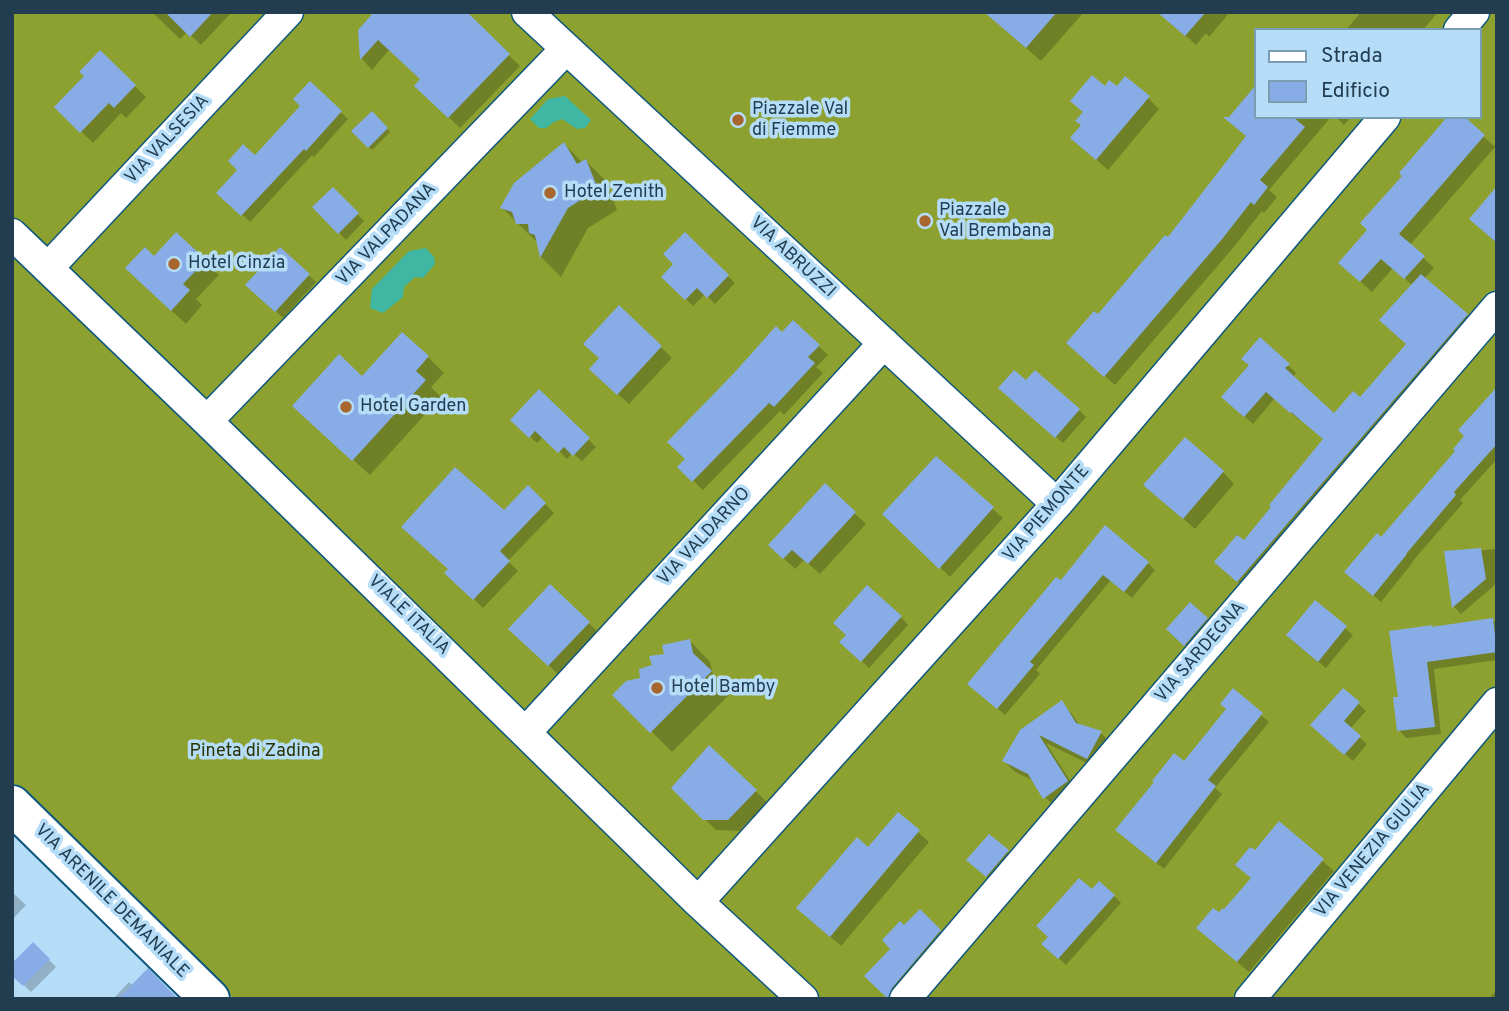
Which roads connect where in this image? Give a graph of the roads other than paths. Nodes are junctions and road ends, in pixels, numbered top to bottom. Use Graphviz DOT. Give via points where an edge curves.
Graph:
graph roads {
  1 [pos="288,12"];
  2 [pos="527,12"];
  3 [pos="1474,12"];
  4 [pos="1461,28"];
  5 [pos="566,49"];
  6 [pos="1383,119"];
  7 [pos="12,234"];
  8 [pos="48,268"];
  9 [pos="1497,307"];
  10 [pos="884,343"];
  11 [pos="207,421"];
  12 [pos="1057,504"];
  13 [pos="1497,703"];
  14 [pos="526,732"];
  15 [pos="12,804"];
  16 [pos="698,902"];
  17 [pos="210,999"];
  18 [pos="803,999"];
  19 [pos="905,999"];
  20 [pos="1250,999"];
  1 -- 8 [label="street, VIA VALSESIA"];
  2 -- 5 [label="street, VIA ABRUZZI"];
  3 -- 4 [label="street"];
  5 -- 10 [label="street, VIA ABRUZZI"];
  5 -- 11 [label="street, VIA VALPADANA"];
  6 -- 12 [label="street, VIA PIEMONTE"];
  7 -- 8 [label="street, VIALE ITALIA"];
  8 -- 11 [label="street, VIALE ITALIA"];
  9 -- 19 [label="street, VIA SARDEGNA"];
  10 -- 12 [label="street, VIA ABRUZZI"];
  10 -- 14 [label="street, VIA VALDARNO"];
  11 -- 14 [label="street, VIALE ITALIA"];
  12 -- 16 [label="street, VIA PIEMONTE"];
  13 -- 20 [label="street, VIA VENEZIA GIULIA"];
  14 -- 16 [label="street, VIALE ITALIA"];
  15 -- 17 [label="street, VIA ARENILE DEMANIALE"];
  16 -- 18 [label="street, VIALE ITALIA"];
}
